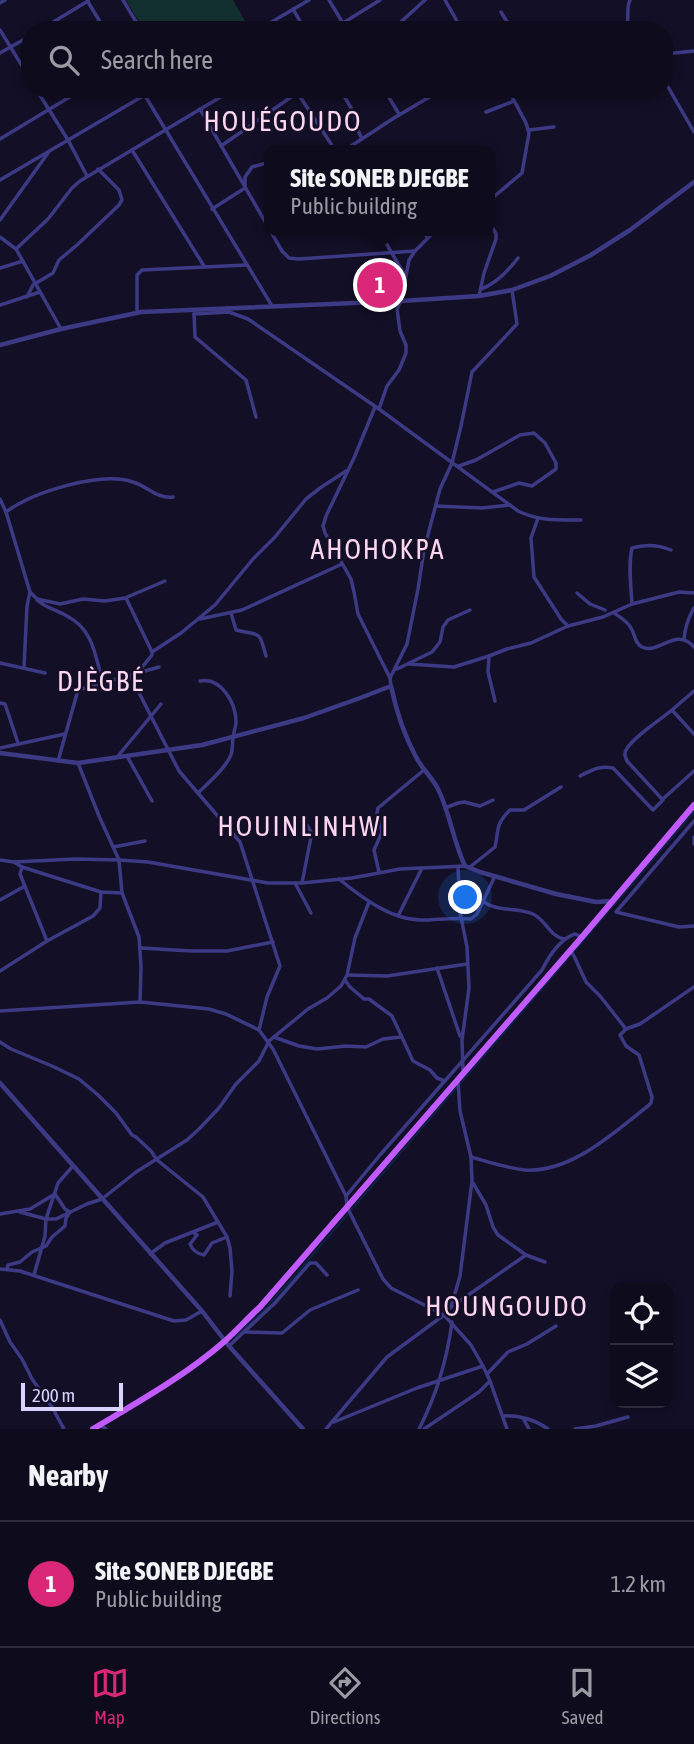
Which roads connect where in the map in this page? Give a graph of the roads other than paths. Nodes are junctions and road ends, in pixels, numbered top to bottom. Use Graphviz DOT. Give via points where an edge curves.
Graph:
graph roads {
  1 [pos="5,0"];
  2 [pos="123,0"];
  3 [pos="309,0"];
  4 [pos="329,0"];
  5 [pos="380,0"];
  6 [pos="425,0"];
  7 [pos="445,0"];
  8 [pos="630,0"];
  9 [pos="88,1"];
  10 [pos="0,3"];
  11 [pos="293,9"];
  12 [pos="501,12"];
  13 [pos="55,21"];
  14 [pos="100,21"];
  15 [pos="136,21"];
  16 [pos="273,21"];
  17 [pos="300,21"];
  18 [pos="342,21"];
  19 [pos="346,21"];
  20 [pos="402,21"];
  21 [pos="457,21"];
  22 [pos="506,21"];
  23 [pos="629,21"];
  24 [pos="0,30"];
  25 [pos="21,41"];
  26 [pos="10,47"];
  27 [pos="694,51"];
  28 [pos="0,53"];
  29 [pos="673,53"];
  30 [pos="21,65"];
  31 [pos="673,96"];
  32 [pos="42,98"];
  33 [pos="68,98"];
  34 [pos="141,98"];
  35 [pos="145,98"];
  36 [pos="219,98"];
  37 [pos="286,98"];
  38 [pos="301,98"];
  39 [pos="346,98"];
  40 [pos="389,98"];
  41 [pos="428,98"];
  42 [pos="512,98"];
  43 [pos="514,101"];
  44 [pos="49,109"];
  45 [pos="200,109"];
  46 [pos="486,112"];
  47 [pos="399,115"];
  48 [pos="554,127"];
  49 [pos="165,130"];
  50 [pos="529,130"];
  51 [pos="694,132"];
  52 [pos="0,139"];
  53 [pos="362,139"];
  54 [pos="68,140"];
  55 [pos="332,145"];
  56 [pos="353,145"];
  57 [pos="221,146"];
  58 [pos="132,150"];
  59 [pos="49,151"];
  60 [pos="264,164"];
  61 [pos="98,169"];
  62 [pos="0,171"];
  63 [pos="87,176"];
  64 [pos="2,179"];
  65 [pos="694,182"];
  66 [pos="245,188"];
  67 [pos="495,196"];
  68 [pos="212,208"];
  69 [pos="0,220"];
  70 [pos="264,220"];
  71 [pos="495,234"];
  72 [pos="273,236"];
  73 [pos="382,236"];
  74 [pos="429,236"];
  75 [pos="0,237"];
  76 [pos="427,238"];
  77 [pos="16,249"];
  78 [pos="415,251"];
  79 [pos="391,252"];
  80 [pos="518,258"];
  81 [pos="23,261"];
  82 [pos="246,265"];
  83 [pos="204,266"];
  84 [pos="0,268"];
  85 [pos="405,276"];
  86 [pos="36,283"];
  87 [pos="481,289"];
  88 [pos="512,290"];
  89 [pos="40,292"];
  90 [pos="479,296"];
  91 [pos="27,297"];
  92 [pos="401,301"];
  93 [pos="0,305"];
  94 [pos="272,306"];
  95 [pos="248,307"];
  96 [pos="194,311"];
  97 [pos="137,312"];
  98 [pos="248,318"];
  99 [pos="61,329"];
  100 [pos="0,345"];
  101 [pos="377,408"];
  102 [pos="256,417"];
  103 [pos="452,463"];
  104 [pos="457,467"];
  105 [pos="348,470"];
  106 [pos="493,492"];
  107 [pos="173,497"];
  108 [pos="0,499"];
  109 [pos="510,505"];
  110 [pos="436,506"];
  111 [pos="6,512"];
  112 [pos="538,518"];
  113 [pos="581,520"];
  114 [pos="671,550"];
  115 [pos="343,564"];
  116 [pos="165,581"];
  117 [pos="30,592"];
  118 [pos="577,593"];
  119 [pos="694,593"];
  120 [pos="125,598"];
  121 [pos="37,599"];
  122 [pos="632,604"];
  123 [pos="592,605"];
  124 [pos="694,608"];
  125 [pos="470,610"];
  126 [pos="605,610"];
  127 [pos="231,613"];
  128 [pos="613,613"];
  129 [pos="198,619"];
  130 [pos="596,619"];
  131 [pos="568,626"];
  132 [pos="684,639"];
  133 [pos="694,647"];
  134 [pos="152,652"];
  135 [pos="266,656"];
  136 [pos="489,656"];
  137 [pos="0,663"];
  138 [pos="407,664"];
  139 [pos="24,667"];
  140 [pos="159,667"];
  141 [pos="395,670"];
  142 [pos="46,673"];
  143 [pos="138,673"];
  144 [pos="130,675"];
  145 [pos="390,678"];
  146 [pos="200,681"];
  147 [pos="103,683"];
  148 [pos="391,686"];
  149 [pos="694,691"];
  150 [pos="495,701"];
  151 [pos="0,703"];
  152 [pos="161,704"];
  153 [pos="671,710"];
  154 [pos="150,717"];
  155 [pos="65,734"];
  156 [pos="694,734"];
  157 [pos="233,738"];
  158 [pos="18,743"];
  159 [pos="167,749"];
  160 [pos="0,750"];
  161 [pos="127,756"];
  162 [pos="117,758"];
  163 [pos="58,761"];
  164 [pos="78,763"];
  165 [pos="424,769"];
  166 [pos="694,771"];
  167 [pos="580,776"];
  168 [pos="561,786"];
  169 [pos="198,793"];
  170 [pos="664,798"];
  171 [pos="493,800"];
  172 [pos="152,801"];
  173 [pos="694,805"];
  174 [pos="445,808"];
  175 [pos="694,821"];
  176 [pos="307,825"];
  177 [pos="694,838"];
  178 [pos="145,841"];
  179 [pos="694,844"];
  180 [pos="113,846"];
  181 [pos="0,860"];
  182 [pos="119,860"];
  183 [pos="14,862"];
  184 [pos="464,866"];
  185 [pos="22,867"];
  186 [pos="422,868"];
  187 [pos="379,872"];
  188 [pos="495,876"];
  189 [pos="339,879"];
  190 [pos="253,881"];
  191 [pos="295,883"];
  192 [pos="302,883"];
  193 [pos="25,886"];
  194 [pos="101,892"];
  195 [pos="122,893"];
  196 [pos="0,901"];
  197 [pos="612,901"];
  198 [pos="369,902"];
  199 [pos="484,902"];
  200 [pos="311,913"];
  201 [pos="398,916"];
  202 [pos="461,918"];
  203 [pos="694,926"];
  204 [pos="582,937"];
  205 [pos="565,939"];
  206 [pos="47,940"];
  207 [pos="273,942"];
  208 [pos="141,948"];
  209 [pos="572,953"];
  210 [pos="467,964"];
  211 [pos="437,968"];
  212 [pos="0,971"];
  213 [pos="346,977"];
  214 [pos="694,987"];
  215 [pos="140,1002"];
  216 [pos="0,1011"];
  217 [pos="626,1029"];
  218 [pos="259,1030"];
  219 [pos="273,1037"];
  220 [pos="401,1037"];
  221 [pos="461,1040"];
  222 [pos="269,1041"];
  223 [pos="0,1042"];
  224 [pos="463,1061"];
  225 [pos="463,1073"];
  226 [pos="458,1079"];
  227 [pos="445,1081"];
  228 [pos="0,1083"];
  229 [pos="471,1157"];
  230 [pos="157,1160"];
  231 [pos="73,1166"];
  232 [pos="472,1181"];
  233 [pos="55,1194"];
  234 [pos="346,1196"];
  235 [pos="102,1199"];
  236 [pos="347,1207"];
  237 [pos="20,1212"];
  238 [pos="69,1213"];
  239 [pos="0,1214"];
  240 [pos="46,1219"];
  241 [pos="218,1222"];
  242 [pos="193,1232"];
  243 [pos="45,1236"];
  244 [pos="52,1237"];
  245 [pos="228,1237"];
  246 [pos="41,1248"];
  247 [pos="150,1254"];
  248 [pos="526,1255"];
  249 [pos="545,1262"];
  250 [pos="0,1269"];
  251 [pos="7,1269"];
  252 [pos="34,1275"];
  253 [pos="327,1275"];
  254 [pos="358,1290"];
  255 [pos="230,1296"];
  256 [pos="272,1300"];
  257 [pos="451,1307"];
  258 [pos="202,1311"];
  259 [pos="444,1315"];
  260 [pos="0,1320"];
  261 [pos="452,1322"];
  262 [pos="556,1326"];
  263 [pos="246,1332"];
  264 [pos="227,1344"];
  265 [pos="484,1366"];
  266 [pos="487,1374"];
  267 [pos="439,1380"];
  268 [pos="490,1381"];
  269 [pos="503,1416"];
  270 [pos="628,1417"];
  271 [pos="523,1418"];
  272 [pos="332,1423"];
  273 [pos="100,1428"];
  274 [pos="64,1429"];
  275 [pos="303,1429"];
  276 [pos="326,1429"];
  277 [pos="421,1429"];
  278 [pos="508,1429"];
  279 [pos="529,1429"];
  280 [pos="548,1429"];
  281 [pos="575,1429"];
  1 -- 10 [label="street"];
  2 -- 15 [label="street"];
  3 -- 11 [label="street"];
  4 -- 18 [label="street"];
  5 -- 19 [label="street"];
  6 -- 20 [label="street"];
  7 -- 21 [label="street"];
  8 -- 23 [label="street"];
  9 -- 13 [label="street"];
  9 -- 14 [label="street"];
  11 -- 16 [label="street"];
  11 -- 17 [label="street"];
  12 -- 22 [label="street"];
  24 -- 26 [label="street"];
  25 -- 26 [label="street"];
  26 -- 28 [label="street"];
  26 -- 30 [label="street"];
  27 -- 29 [label="street"];
  31 -- 51 [label="street"];
  32 -- 44 [label="street"];
  33 -- 44 [label="street"];
  34 -- 54 [label="street"];
  35 -- 49 [label="street"];
  36 -- 45 [label="street"];
  37 -- 57 [label="street"];
  38 -- 55 [label="street"];
  39 -- 53 [label="street"];
  40 -- 47 [label="street"];
  41 -- 47 [label="street"];
  42 -- 43 [label="street"];
  43 -- 46 [label="street"];
  43 -- 50 [label="street"];
  44 -- 52 [label="street"];
  44 -- 54 [label="street"];
  45 -- 49 [label="street"];
  45 -- 57 [label="street"];
  47 -- 53 [label="street"];
  48 -- 50 [label="street"];
  49 -- 58 [label="street"];
  49 -- 68 [label="street"];
  50 -- 67 [label="street" via="522,173"];
  53 -- 56 [label="street"];
  54 -- 59 [label="street"];
  54 -- 63 [label="street"];
  57 -- 66 [label="street"];
  58 -- 61 [label="street"];
  58 -- 83 [label="street"];
  59 -- 64 [label="street"];
  59 -- 69 [label="street"];
  60 -- 66 [label="street" via="249,170"];
  61 -- 63 [label="street"];
  61 -- 86 [label="street" via="119,190 122,201 59,260 53,273"];
  62 -- 64 [label="street"];
  63 -- 77 [label="street"];
  65 -- 88 [label="street" via="591,255"];
  66 -- 68 [label="street"];
  66 -- 70 [label="street"];
  68 -- 82 [label="street"];
  71 -- 87 [label="street"];
  72 -- 79 [label="street" via="292,259"];
  73 -- 79 [label="street"];
  74 -- 76 [label="street"];
  75 -- 77 [label="street"];
  76 -- 78 [label="street"];
  77 -- 81 [label="street"];
  78 -- 79 [label="street"];
  78 -- 85 [label="street"];
  79 -- 85 [label="street"];
  80 -- 87 [label="street"];
  81 -- 84 [label="street"];
  81 -- 86 [label="street"];
  82 -- 83 [label="street"];
  82 -- 94 [label="street"];
  83 -- 97 [label="street" via="139,272"];
  85 -- 92 [label="street"];
  86 -- 89 [label="street"];
  86 -- 91 [label="street"];
  87 -- 90 [label="street"];
  88 -- 90 [label="street"];
  88 -- 103 [label="street" via="517,324 472,372"];
  89 -- 91 [label="street"];
  89 -- 99 [label="street"];
  90 -- 92 [label="street"];
  91 -- 93 [label="street"];
  92 -- 94 [label="street"];
  92 -- 101 [label="street" via="397,309 406,353"];
  94 -- 95 [label="street"];
  95 -- 96 [label="street"];
  95 -- 98 [label="street"];
  96 -- 97 [label="street"];
  96 -- 98 [label="street" via="229,312"];
  96 -- 102 [label="street" via="195,337 246,380"];
  97 -- 99 [label="street"];
  98 -- 101 [label="street"];
  99 -- 100 [label="street"];
  101 -- 103 [label="street"];
  101 -- 105 [label="street"];
  103 -- 104 [label="street"];
  103 -- 110 [label="street"];
  104 -- 106 [label="street"];
  104 -- 106 [label="street" via="520,435 539,436 556,469 531,486 519,483"];
  105 -- 115 [label="street" via="323,526"];
  105 -- 129 [label="street" via="306,499"];
  106 -- 109 [label="street"];
  107 -- 111 [label="street" via="165,498 132,481 102,479 31,498"];
  108 -- 111 [label="street"];
  109 -- 110 [label="street"];
  109 -- 112 [label="street"];
  110 -- 141 [label="street" via="407,644"];
  111 -- 117 [label="street"];
  112 -- 113 [label="street"];
  112 -- 131 [label="street" via="531,538 534,577"];
  114 -- 122 [label="street" via="654,545 632,548"];
  115 -- 127 [label="street"];
  115 -- 145 [label="street" via="358,614"];
  116 -- 120 [label="street"];
  117 -- 121 [label="street"];
  117 -- 139 [label="street"];
  118 -- 123 [label="street"];
  119 -- 122 [label="street" via="679,592"];
  120 -- 121 [label="street" via="60,604"];
  120 -- 134 [label="street"];
  121 -- 147 [label="street" via="85,630"];
  122 -- 128 [label="street"];
  123 -- 126 [label="street"];
  123 -- 130 [label="street"];
  124 -- 132 [label="street"];
  125 -- 138 [label="street" via="448,620 432,652"];
  127 -- 129 [label="street"];
  127 -- 135 [label="street" via="236,630 261,638"];
  128 -- 130 [label="street"];
  128 -- 132 [label="street" via="629,624 643,648"];
  129 -- 134 [label="street"];
  130 -- 131 [label="street"];
  131 -- 136 [label="street"];
  132 -- 133 [label="street"];
  134 -- 143 [label="street"];
  136 -- 138 [label="street" via="454,667"];
  136 -- 150 [label="street"];
  137 -- 139 [label="street"];
  138 -- 141 [label="street"];
  139 -- 142 [label="street"];
  140 -- 143 [label="street"];
  141 -- 145 [label="street"];
  143 -- 144 [label="street"];
  144 -- 147 [label="street"];
  144 -- 154 [label="street"];
  145 -- 148 [label="street"];
  146 -- 157 [label="street" via="214,682 226,694 236,719"];
  147 -- 155 [label="street" via="78,690"];
  148 -- 157 [label="street"];
  148 -- 165 [label="street" via="399,718"];
  149 -- 153 [label="street"];
  151 -- 158 [label="street" via="5,704"];
  152 -- 154 [label="street"];
  153 -- 156 [label="street"];
  153 -- 170 [label="street" via="636,739 625,755"];
  154 -- 159 [label="street"];
  154 -- 162 [label="street"];
  155 -- 158 [label="street"];
  155 -- 163 [label="street"];
  157 -- 159 [label="street"];
  157 -- 169 [label="street" via="230,757"];
  158 -- 160 [label="street"];
  159 -- 161 [label="street"];
  159 -- 169 [label="street" via="178,771"];
  160 -- 163 [label="street"];
  161 -- 162 [label="street"];
  161 -- 172 [label="street"];
  162 -- 164 [label="street"];
  163 -- 164 [label="street"];
  164 -- 180 [label="street"];
  165 -- 174 [label="street"];
  165 -- 187 [label="street" via="378,808 382,832 374,850"];
  166 -- 170 [label="street"];
  167 -- 170 [label="street" via="604,766 613,768 653,810"];
  168 -- 184 [label="street" via="524,810 510,810 499,823 495,847"];
  169 -- 190 [label="street" via="240,842"];
  171 -- 174 [label="street" via="480,806 464,802"];
  173 -- 197 [label="main road"];
  174 -- 184 [label="street"];
  175 -- 203 [label="street" via="616,912 679,927"];
  176 -- 192 [label="street" via="311,837"];
  177 -- 179 [label="street"];
  178 -- 180 [label="street"];
  180 -- 182 [label="street"];
  181 -- 183 [label="street"];
  182 -- 183 [label="street"];
  182 -- 190 [label="street"];
  182 -- 195 [label="street"];
  183 -- 185 [label="street"];
  184 -- 186 [label="street"];
  184 -- 188 [label="street"];
  184 -- 202 [label="street"];
  185 -- 193 [label="street"];
  185 -- 194 [label="street"];
  186 -- 187 [label="street"];
  186 -- 201 [label="street"];
  187 -- 189 [label="street"];
  188 -- 197 [label="street" via="596,902"];
  188 -- 199 [label="street"];
  189 -- 192 [label="street"];
  189 -- 198 [label="street"];
  190 -- 191 [label="street"];
  190 -- 207 [label="street"];
  191 -- 192 [label="street"];
  191 -- 200 [label="street"];
  193 -- 196 [label="street"];
  193 -- 206 [label="street"];
  194 -- 195 [label="street"];
  194 -- 206 [label="street" via="100,908 93,916"];
  195 -- 208 [label="street"];
  197 -- 204 [label="main road"];
  198 -- 201 [label="street"];
  198 -- 213 [label="street"];
  199 -- 202 [label="street" via="471,919"];
  199 -- 205 [label="street" via="533,914"];
  201 -- 202 [label="street" via="409,920"];
  202 -- 210 [label="street"];
  204 -- 205 [label="street" via="575,934"];
  204 -- 209 [label="main road"];
  205 -- 224 [label="street"];
  206 -- 212 [label="street"];
  207 -- 208 [label="street" via="206,952"];
  207 -- 218 [label="street" via="280,966"];
  208 -- 215 [label="street"];
  209 -- 217 [label="street" via="586,982"];
  209 -- 225 [label="main road"];
  210 -- 211 [label="street"];
  210 -- 221 [label="street" via="469,988"];
  211 -- 213 [label="street"];
  211 -- 221 [label="street"];
  213 -- 219 [label="street" via="335,992"];
  213 -- 220 [label="street" via="350,987 392,1016"];
  214 -- 217 [label="street"];
  215 -- 216 [label="street"];
  215 -- 218 [label="street" via="209,1009"];
  217 -- 229 [label="street" via="620,1035 639,1055 652,1097 648,1106 586,1152 548,1168 512,1168"];
  218 -- 222 [label="street"];
  219 -- 220 [label="street" via="317,1049 366,1047"];
  219 -- 222 [label="street"];
  220 -- 227 [label="street" via="413,1061"];
  221 -- 224 [label="street"];
  222 -- 230 [label="street" via="259,1061 212,1116"];
  222 -- 234 [label="street"];
  223 -- 230 [label="street" via="79,1079"];
  224 -- 225 [label="street"];
  224 -- 227 [label="street"];
  225 -- 226 [label="main road"];
  226 -- 229 [label="street"];
  226 -- 236 [label="main road"];
  227 -- 234 [label="street"];
  228 -- 231 [label="street"];
  229 -- 232 [label="street"];
  230 -- 235 [label="street"];
  230 -- 241 [label="street" via="198,1191"];
  231 -- 233 [label="street"];
  231 -- 235 [label="street"];
  232 -- 248 [label="street" via="498,1236"];
  232 -- 257 [label="street" via="460,1276"];
  233 -- 237 [label="street"];
  233 -- 238 [label="street"];
  233 -- 240 [label="street"];
  234 -- 236 [label="street"];
  235 -- 238 [label="street"];
  235 -- 247 [label="street"];
  236 -- 256 [label="main road"];
  236 -- 259 [label="street" via="388,1285"];
  237 -- 239 [label="street"];
  237 -- 240 [label="street"];
  238 -- 240 [label="street"];
  238 -- 244 [label="street" via="65,1226"];
  240 -- 243 [label="street"];
  241 -- 242 [label="street"];
  241 -- 245 [label="street"];
  242 -- 245 [label="street" via="197,1235 191,1247 204,1255 212,1243"];
  242 -- 247 [label="street"];
  243 -- 244 [label="street"];
  243 -- 246 [label="street"];
  244 -- 246 [label="street"];
  245 -- 255 [label="street"];
  246 -- 251 [label="street"];
  246 -- 252 [label="street"];
  247 -- 258 [label="street"];
  248 -- 249 [label="street"];
  248 -- 257 [label="street"];
  250 -- 251 [label="street"];
  251 -- 252 [label="street"];
  252 -- 258 [label="street" via="174,1321"];
  253 -- 256 [label="street" via="315,1261 310,1263"];
  254 -- 263 [label="street" via="310,1310 282,1333"];
  256 -- 263 [label="street"];
  256 -- 264 [label="main road"];
  257 -- 259 [label="street"];
  258 -- 264 [label="street"];
  259 -- 261 [label="street"];
  259 -- 272 [label="street" via="387,1357"];
  260 -- 274 [label="street"];
  261 -- 265 [label="street"];
  261 -- 267 [label="street"];
  262 -- 266 [label="street" via="508,1352"];
  263 -- 264 [label="street"];
  264 -- 273 [label="main road"];
  264 -- 275 [label="street"];
  265 -- 266 [label="street"];
  265 -- 267 [label="street"];
  266 -- 268 [label="street"];
  267 -- 272 [label="street"];
  267 -- 277 [label="street"];
  268 -- 269 [label="street"];
  268 -- 277 [label="street"];
  269 -- 271 [label="street"];
  269 -- 278 [label="street"];
  270 -- 281 [label="street"];
  271 -- 279 [label="street"];
  271 -- 280 [label="street"];
  272 -- 276 [label="street"];
}
